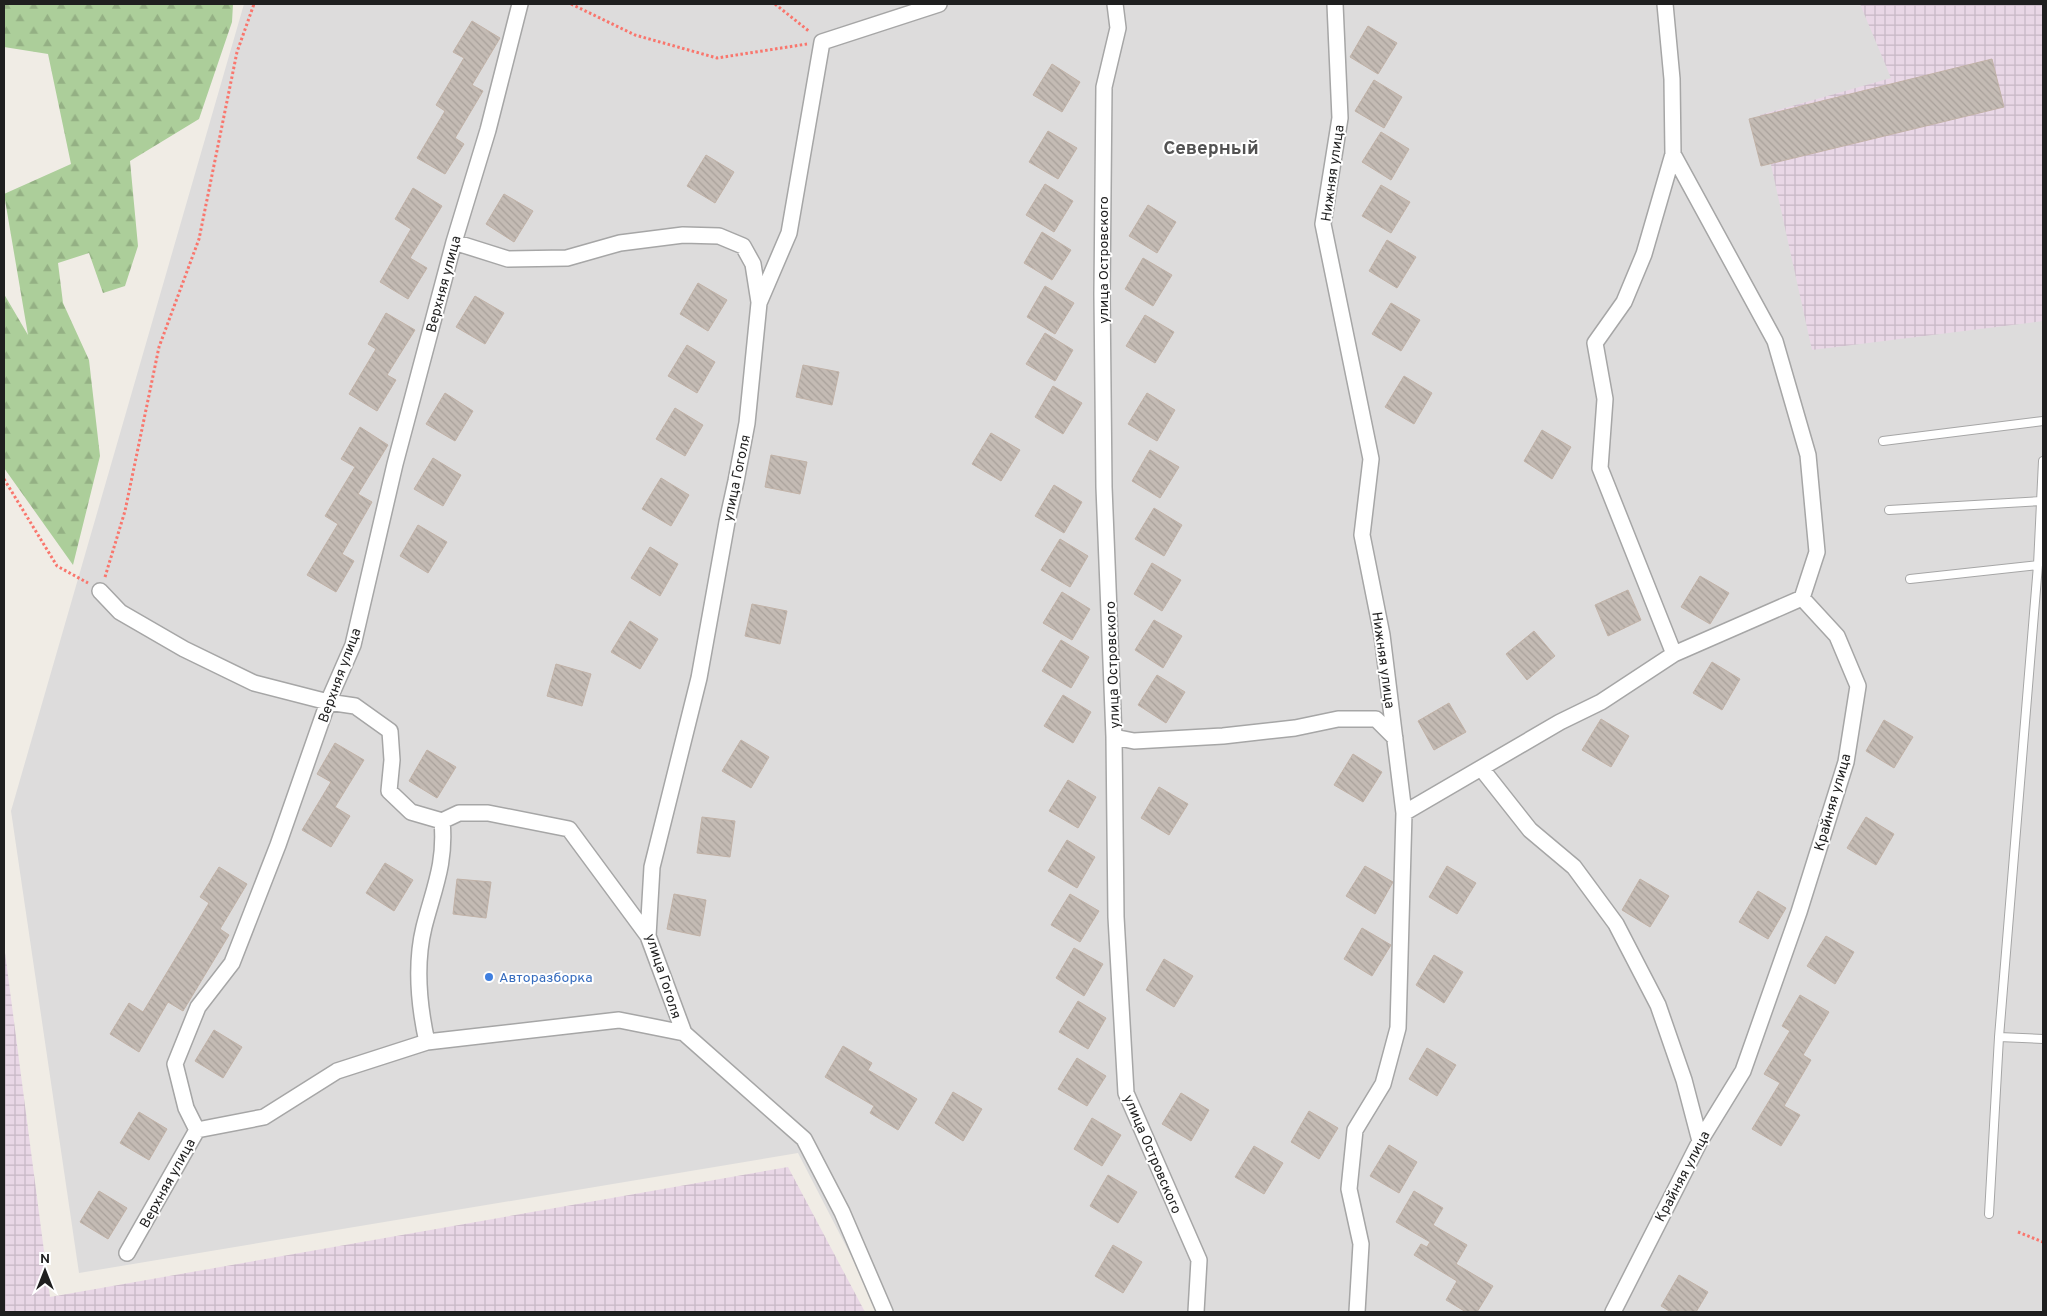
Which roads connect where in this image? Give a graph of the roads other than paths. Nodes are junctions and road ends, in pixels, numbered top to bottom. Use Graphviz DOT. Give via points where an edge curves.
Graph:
graph roads {
  1 [pos="520,4"];
  2 [pos="939,4"];
  3 [pos="1115,4"];
  4 [pos="1335,4"];
  5 [pos="1665,4"];
  6 [pos="1673,154"];
  7 [pos="454,242"];
  8 [pos="759,302"];
  9 [pos="2043,421"];
  10 [pos="1883,441"];
  11 [pos="2043,461"];
  12 [pos="2041,501"];
  13 [pos="1889,510"];
  14 [pos="2038,565"];
  15 [pos="1910,580"];
  16 [pos="100,591"];
  17 [pos="1802,598"];
  18 [pos="1674,654"];
  19 [pos="328,702"];
  20 [pos="1114,737"];
  21 [pos="1395,738"];
  22 [pos="1481,768"];
  23 [pos="1404,813"];
  24 [pos="442,821"];
  25 [pos="648,936"];
  26 [pos="684,1033"];
  27 [pos="1999,1037"];
  28 [pos="2043,1039"];
  29 [pos="427,1042"];
  30 [pos="197,1130"];
  31 [pos="1700,1140"];
  32 [pos="1989,1214"];
  33 [pos="127,1254"];
  34 [pos="885,1312"];
  35 [pos="1196,1312"];
  36 [pos="1357,1312"];
  37 [pos="1613,1312"];
  1 -- 7 [label="street, Верхняя улица" via="488,130"];
  2 -- 8 [label="street, улица Гоголя" via="822,42 789,233"];
  3 -- 20 [label="street, улица Островского" via="1118,28 1104,87 1102,294 1104,487"];
  4 -- 21 [label="street, Нижняя улица" via="1340,118 1323,224 1371,460 1362,536 1382,635"];
  5 -- 6 [label="street" via="1672,79"];
  6 -- 17 [label="street" via="1775,341 1808,454 1817,552"];
  6 -- 18 [label="street" via="1644,254 1624,302 1596,343 1604,400 1600,468"];
  7 -- 8 [label="street" via="508,260 567,258 620,242 683,234 719,236 743,246 753,264"];
  7 -- 19 [label="street, Верхняя улица" via="395,464 353,645"];
  8 -- 25 [label="street, улица Гоголя" via="747,424 699,678 652,867"];
  9 -- 10 [label="lane"];
  11 -- 12 [label="lane"];
  12 -- 13 [label="lane"];
  12 -- 14 [label="lane"];
  14 -- 15 [label="lane"];
  14 -- 27 [label="lane"];
  16 -- 19 [label="street" via="120,612 184,649 254,683"];
  17 -- 18 [label="street"];
  17 -- 31 [label="street, Крайняя улица" via="1837,636 1858,686 1846,762 1799,912 1742,1071"];
  18 -- 22 [label="street" via="1602,702 1560,722"];
  19 -- 24 [label="street" via="355,706 390,731 389,791 411,812"];
  19 -- 30 [label="street, Верхняя улица" via="232,963 198,1007 175,1064 186,1108"];
  20 -- 21 [label="street" via="1134,741 1224,736 1295,728 1338,719 1376,719"];
  20 -- 35 [label="street, улица Островского" via="1116,917 1126,1093 1199,1260"];
  21 -- 23 [label="street, Нижняя улица"];
  22 -- 23 [label="street"];
  22 -- 31 [label="street" via="1530,830 1574,867 1616,924 1658,1005 1684,1080"];
  23 -- 36 [label="street, Нижняя улица" via="1398,1028 1383,1084 1355,1130 1350,1179 1361,1244"];
  24 -- 25 [label="street" via="458,813 488,813 569,829"];
  24 -- 29 [label="street" via="444,845 424,929 420,967 422,1016"];
  25 -- 26 [label="street, улица Гоголя"];
  26 -- 29 [label="street" via="619,1020"];
  26 -- 34 [label="street" via="804,1139 842,1212"];
  27 -- 28 [label="lane"];
  27 -- 32 [label="lane"];
  29 -- 30 [label="street" via="337,1071 264,1117"];
  30 -- 33 [label="street, Верхняя улица"];
  31 -- 37 [label="street, Крайняя улица"];
}
